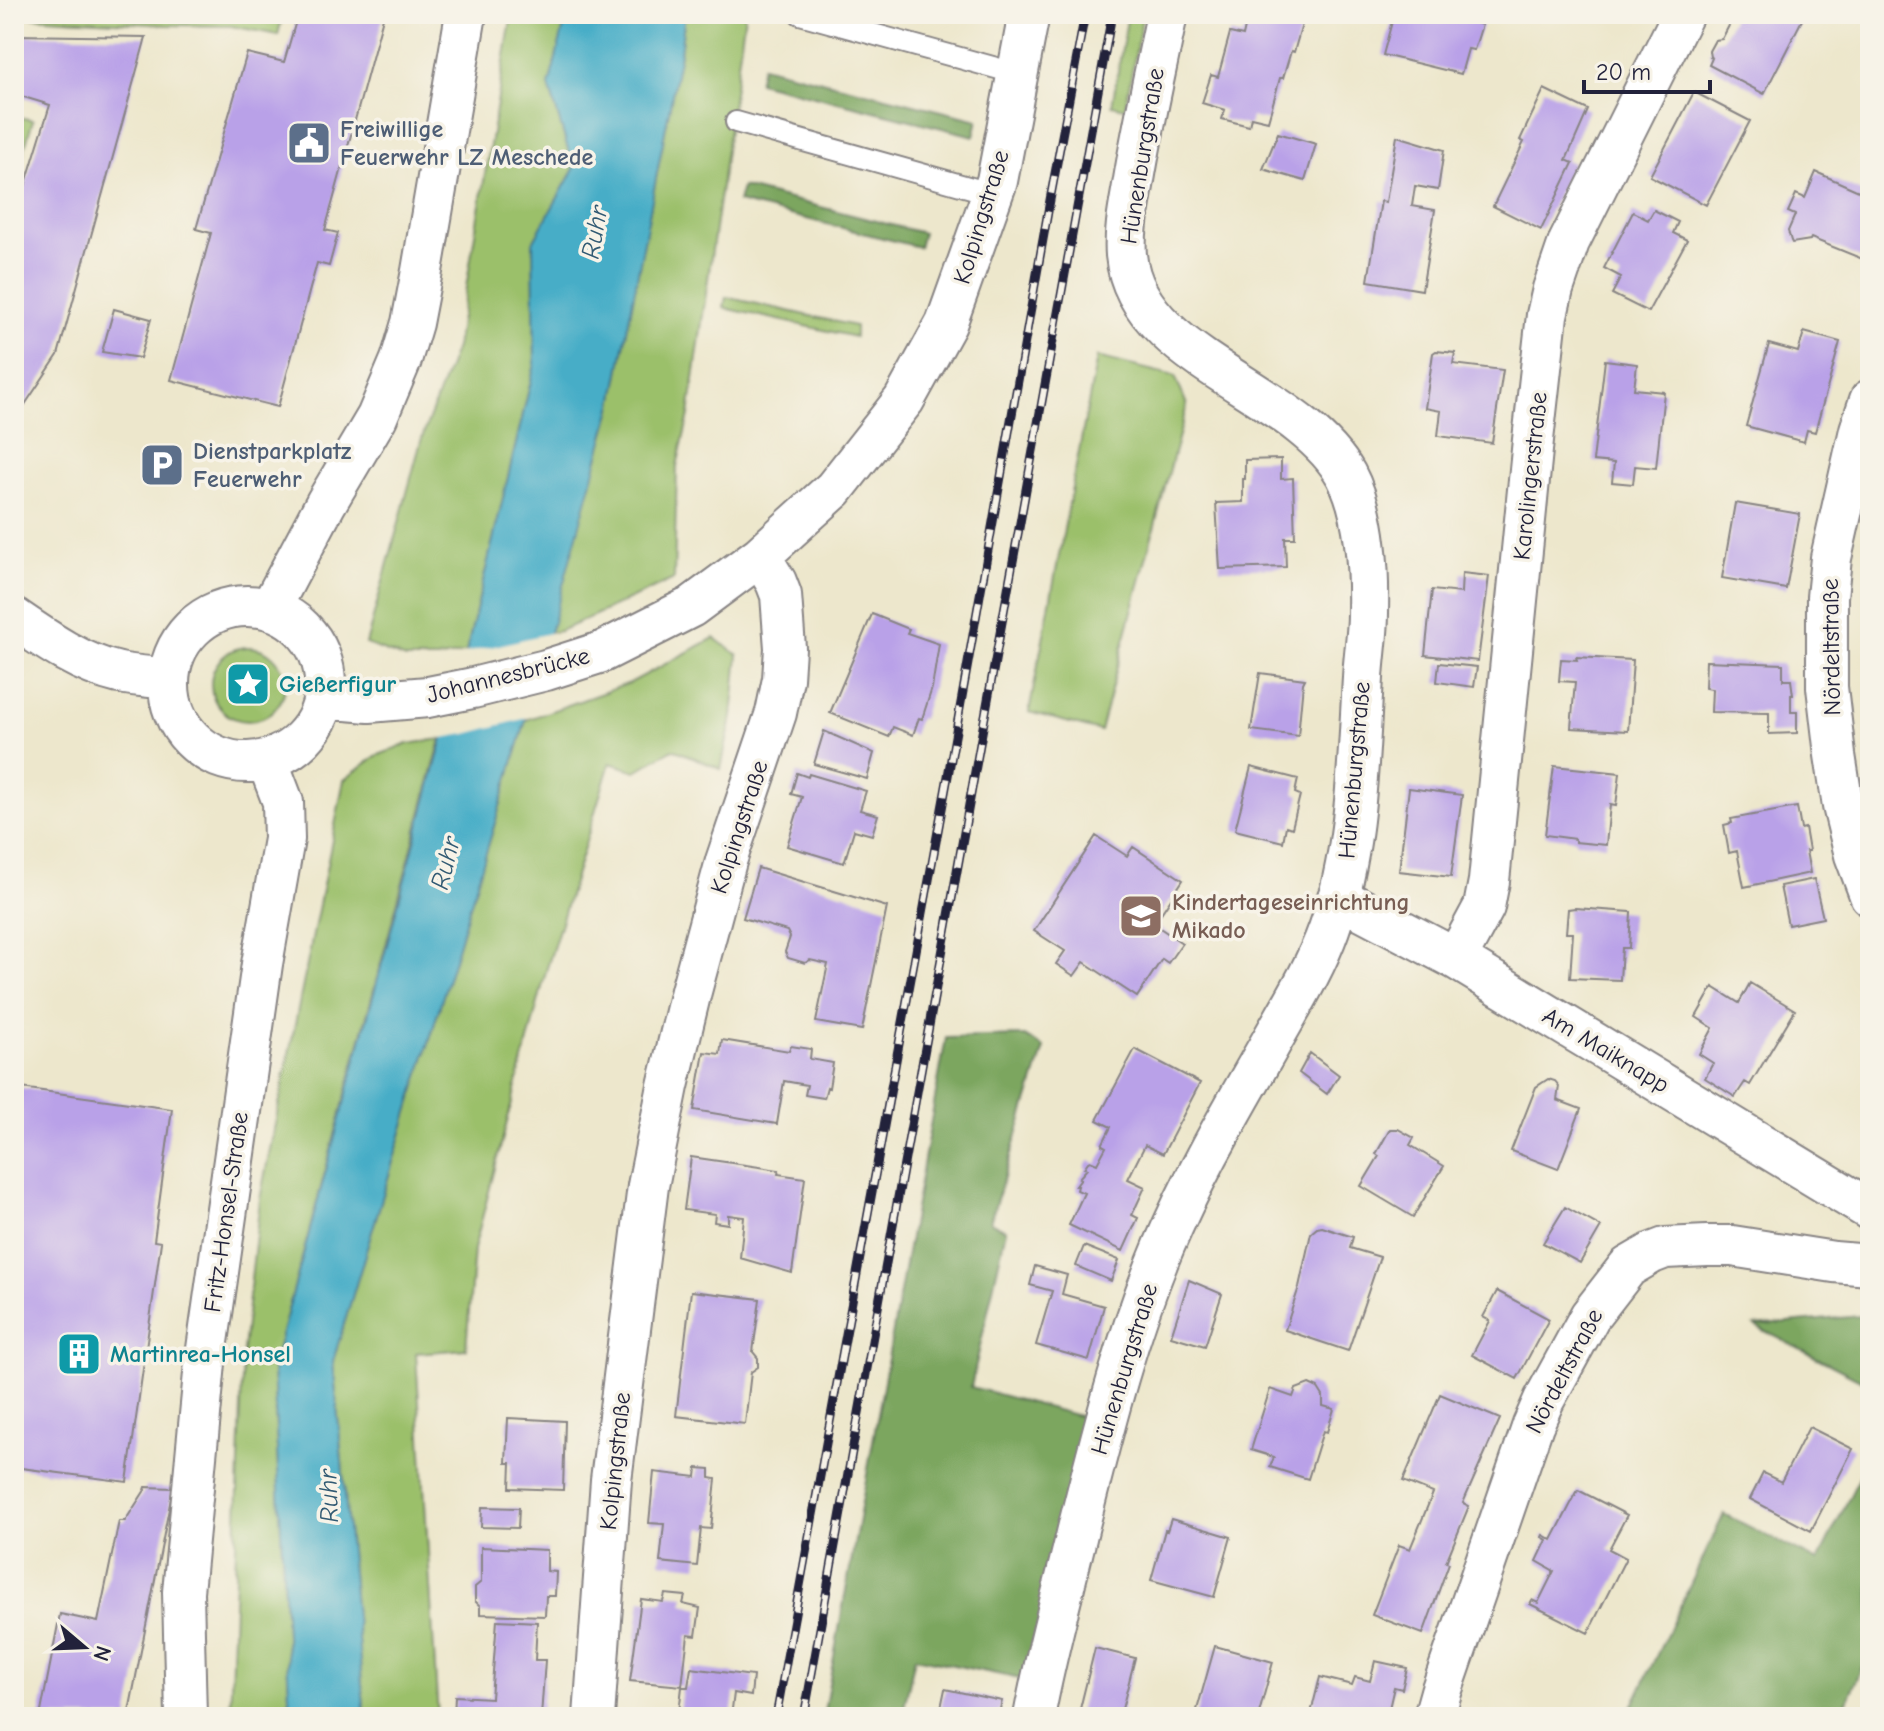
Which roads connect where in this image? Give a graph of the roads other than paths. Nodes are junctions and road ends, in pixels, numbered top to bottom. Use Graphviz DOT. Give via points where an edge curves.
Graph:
graph roads {
  1 [pos="466,14"];
  2 [pos="800,14"];
  3 [pos="1029,14"];
  4 [pos="1167,14"];
  5 [pos="1683,14"];
  6 [pos="1018,74"];
  7 [pos="736,122"];
  8 [pos="993,194"];
  9 [pos="1870,400"];
  10 [pos="760,556"];
  11 [pos="270,609"];
  12 [pos="14,618"];
  13 [pos="169,679"];
  14 [pos="324,698"];
  15 [pos="267,760"];
  16 [pos="1870,895"];
  17 [pos="1338,897"];
  18 [pos="1456,959"];
  19 [pos="1870,1210"];
  20 [pos="1870,1265"];
  21 [pos="186,1717"];
  22 [pos="594,1717"];
  23 [pos="1034,1717"];
  24 [pos="1434,1717"];
  1 -- 11 [label="street" via="425,256 401,360 377,417"];
  2 -- 6 [label="lane"];
  3 -- 6 [label="street, Kolpingstraße"];
  4 -- 17 [label="street, Hünenburgstraße" via="1126,234 1132,279 1164,330 1287,415 1333,455 1356,499 1365,540 1368,612 1360,741"];
  5 -- 18 [label="street, Karolingerstraße" via="1569,242 1553,289 1489,881 1481,915"];
  6 -- 8 [label="street, Kolpingstraße"];
  7 -- 8 [label="lane"];
  8 -- 10 [label="street, Kolpingstraße" via="946,324 904,400 834,489"];
  9 -- 16 [label="street, Nördeltstraße" via="1831,558 1827,687 1855,855"];
  10 -- 14 [label="street, Johannesbrücke" via="691,607 602,652 473,688 400,700"];
  10 -- 22 [label="street, Kolpingstraße" via="781,595 783,679 691,991 648,1186 611,1480"];
  11 -- 13 [label="street" via="224,609 202,620 185,636"];
  11 -- 14 [label="street" via="307,634 319,653"];
  12 -- 13 [label="street" via="91,663 119,673"];
  13 -- 15 [label="street" via="171,703 197,745 243,763"];
  14 -- 15 [label="street" via="305,737"];
  15 -- 21 [label="street, Fritz-Honsel-Straße" via="283,802 284,839 205,1363 183,1592"];
  17 -- 18 [label="street, Am Maiknapp"];
  17 -- 23 [label="street, Hünenburgstraße" via="1313,966 1203,1165 1144,1293 1089,1486"];
  18 -- 19 [label="street, Am Maiknapp"];
  20 -- 24 [label="street, Nördeltstraße" via="1707,1246 1665,1248 1628,1267 1590,1316 1533,1425"];
}
